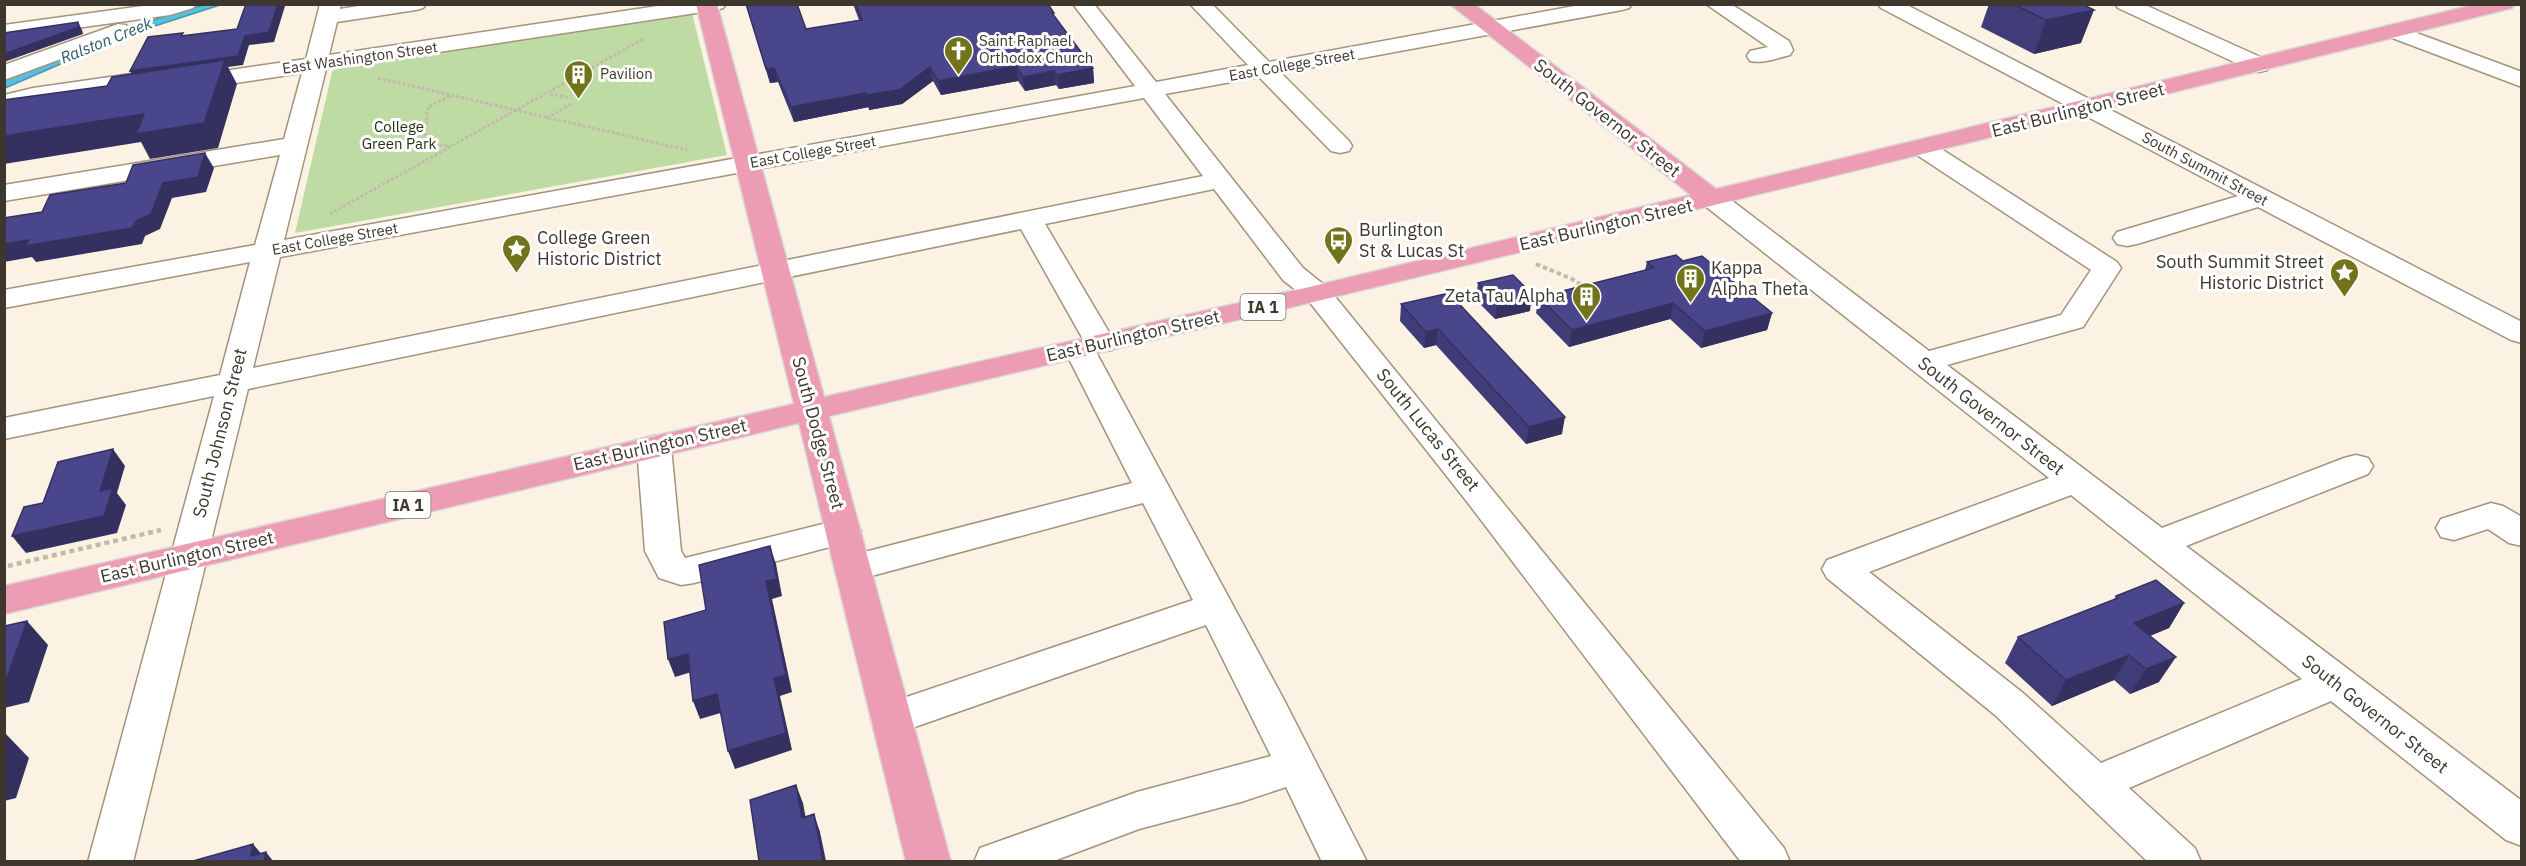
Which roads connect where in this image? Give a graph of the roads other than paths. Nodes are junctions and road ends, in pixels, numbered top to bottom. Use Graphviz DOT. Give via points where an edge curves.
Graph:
graph roads {
  1 [pos="416,4"];
  2 [pos="658,4"];
  3 [pos="1083,4"];
  4 [pos="1200,4"];
  5 [pos="1460,4"];
  6 [pos="1622,4"];
  7 [pos="1716,4"];
  8 [pos="1888,4"];
  9 [pos="2125,4"];
  10 [pos="2505,4"];
  11 [pos="709,5"];
  12 [pos="178,7"];
  13 [pos="329,11"];
  14 [pos="1491,29"];
  15 [pos="2395,31"];
  16 [pos="4,32"];
  17 [pos="1758,56"];
  18 [pos="317,59"];
  19 [pos="2259,65"];
  20 [pos="1263,70"];
  21 [pos="4,73"];
  22 [pos="2522,80"];
  23 [pos="1150,91"];
  24 [pos="4,102"];
  25 [pos="2088,108"];
  26 [pos="4,110"];
  27 [pos="294,145"];
  28 [pos="1340,146"];
  29 [pos="1923,148"];
  30 [pos="746,164"];
  31 [pos="1220,180"];
  32 [pos="4,193"];
  33 [pos="2261,198"];
  34 [pos="1713,200"];
  35 [pos="1029,219"];
  36 [pos="2127,238"];
  37 [pos="267,252"];
  38 [pos="775,271"];
  39 [pos="1318,294"];
  40 [pos="4,299"];
  41 [pos="2522,305"];
  42 [pos="2488,316"];
  43 [pos="2522,334"];
  44 [pos="1090,346"];
  45 [pos="1922,362"];
  46 [pos="233,382"];
  47 [pos="812,410"];
  48 [pos="4,429"];
  49 [pos="654,447"];
  50 [pos="2356,466"];
  51 [pos="2075,481"];
  52 [pos="1153,489"];
  53 [pos="2454,528"];
  54 [pos="843,531"];
  55 [pos="2522,534"];
  56 [pos="2156,544"];
  57 [pos="188,557"];
  58 [pos="853,568"];
  59 [pos="4,600"];
  60 [pos="1216,607"];
  61 [pos="2335,682"];
  62 [pos="892,719"];
  63 [pos="1298,766"];
  64 [pos="2095,784"];
  65 [pos="2522,827"];
  66 [pos="110,861"];
  67 [pos="929,861"];
  68 [pos="996,861"];
  69 [pos="1345,861"];
  70 [pos="1768,861"];
  71 [pos="2179,861"];
  1 -- 13 [label="street"];
  2 -- 18 [label="street, East Washington Street"];
  3 -- 23 [label="street, South Lucas Street"];
  4 -- 20 [label="street"];
  5 -- 14 [label="main road, South Governor Street"];
  6 -- 14 [label="street, East College Street"];
  7 -- 17 [label="street" via="1781,46 1782,50"];
  8 -- 25 [label="street, South Summit Street"];
  9 -- 19 [label="street"];
  10 -- 15 [label="main road, East Burlington Street"];
  11 -- 18 [label="street, East Washington Street"];
  11 -- 30 [label="main road, South Dodge Street"];
  12 -- 16 [label="street"];
  12 -- 21 [label="street"];
  13 -- 18 [label="street, South Johnson Street"];
  14 -- 20 [label="street, East College Street"];
  14 -- 34 [label="main road, South Governor Street"];
  15 -- 19 [label="main road, East Burlington Street"];
  15 -- 22 [label="street"];
  18 -- 24 [label="street, East Washington Street"];
  18 -- 26 [label="street, East Washington Street"];
  18 -- 27 [label="street, South Johnson Street"];
  19 -- 25 [label="main road, East Burlington Street"];
  20 -- 23 [label="street, East College Street"];
  20 -- 28 [label="street"];
  23 -- 30 [label="street, East College Street"];
  23 -- 31 [label="street, South Lucas Street"];
  25 -- 29 [label="main road, East Burlington Street"];
  25 -- 33 [label="street, South Summit Street"];
  27 -- 32 [label="street"];
  27 -- 37 [label="street, South Johnson Street"];
  29 -- 34 [label="main road, East Burlington Street"];
  29 -- 45 [label="street" via="2107,268 2072,321"];
  30 -- 37 [label="street, East College Street"];
  30 -- 38 [label="main road, South Dodge Street"];
  31 -- 35 [label="street"];
  31 -- 39 [label="street, South Lucas Street" via="1293,274"];
  33 -- 36 [label="street"];
  33 -- 42 [label="street, South Summit Street"];
  34 -- 39 [label="main road, East Burlington Street / IA 1"];
  34 -- 45 [label="street, South Governor Street"];
  35 -- 38 [label="street"];
  35 -- 44 [label="street"];
  37 -- 40 [label="street, East College Street"];
  37 -- 46 [label="street, South Johnson Street"];
  38 -- 46 [label="street"];
  38 -- 47 [label="main road, South Dodge Street"];
  39 -- 44 [label="main road, East Burlington Street / IA 1"];
  39 -- 70 [label="street, South Lucas Street"];
  41 -- 42 [label="street"];
  42 -- 43 [label="street, South Summit Street"];
  44 -- 47 [label="main road, East Burlington Street / IA 1"];
  44 -- 52 [label="street"];
  45 -- 51 [label="street, South Governor Street"];
  46 -- 48 [label="street"];
  46 -- 57 [label="street, South Johnson Street"];
  47 -- 49 [label="main road, East Burlington Street / IA 1"];
  47 -- 54 [label="main road, South Dodge Street"];
  49 -- 54 [label="street" via="663,551 672,570 693,570"];
  49 -- 57 [label="main road, East Burlington Street / IA 1"];
  50 -- 56 [label="street"];
  51 -- 56 [label="street, South Governor Street"];
  51 -- 64 [label="street" via="1840,569 2009,704"];
  52 -- 58 [label="street"];
  52 -- 60 [label="street"];
  53 -- 55 [label="street" via="2490,515"];
  54 -- 58 [label="main road, South Dodge Street"];
  56 -- 61 [label="street, South Governor Street"];
  57 -- 59 [label="main road, East Burlington Street / IA 1"];
  57 -- 66 [label="street, South Johnson Street"];
  58 -- 62 [label="main road, South Dodge Street"];
  60 -- 62 [label="street"];
  60 -- 63 [label="street"];
  61 -- 64 [label="street"];
  61 -- 65 [label="street, South Governor Street"];
  62 -- 67 [label="main road, South Dodge Street"];
  63 -- 68 [label="street" via="1137,811"];
  63 -- 69 [label="street"];
  64 -- 71 [label="street"];
}
